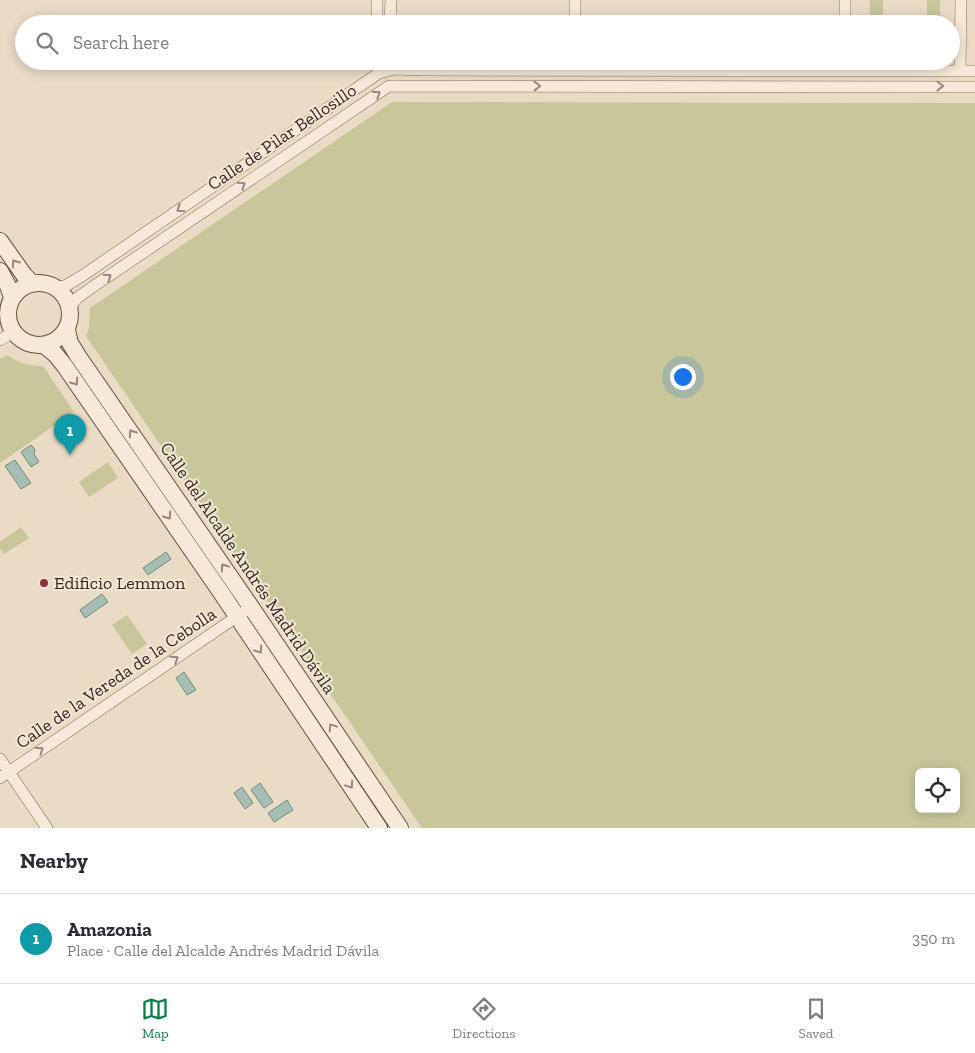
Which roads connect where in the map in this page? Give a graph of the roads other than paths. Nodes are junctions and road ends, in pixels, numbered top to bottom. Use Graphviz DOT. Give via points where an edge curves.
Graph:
graph roads {
  1 [pos="377,0"];
  2 [pos="390,0"];
  3 [pos="575,0"];
  4 [pos="845,0"];
  5 [pos="961,0"];
  6 [pos="377,15"];
  7 [pos="390,15"];
  8 [pos="575,15"];
  9 [pos="845,15"];
  10 [pos="374,70"];
  11 [pos="575,70"];
  12 [pos="937,70"];
  13 [pos="960,71"];
  14 [pos="975,71"];
  15 [pos="575,86"];
  16 [pos="975,87"];
  17 [pos="0,241"];
  18 [pos="0,271"];
  19 [pos="32,283"];
  20 [pos="57,288"];
  21 [pos="12,298"];
  22 [pos="70,307"];
  23 [pos="67,330"];
  24 [pos="6,336"];
  25 [pos="44,345"];
  26 [pos="251,607"];
  27 [pos="237,617"];
  28 [pos="0,759"];
  29 [pos="4,775"];
  30 [pos="47,828"];
  31 [pos="379,828"];
  32 [pos="400,828"];
  1 -- 6 [label="street"];
  2 -- 7 [label="street"];
  3 -- 8 [label="street"];
  4 -- 9 [label="street"];
  5 -- 13 [label="street"];
  10 -- 20 [label="street, Calle de Pilar Bellosillo, one-way" via="82,276"];
  11 -- 15 [label="street"];
  12 -- 13 [label="street, Calle de Pilar Bellosillo"];
  13 -- 14 [label="street, Calle de Pilar Bellosillo"];
  15 -- 16 [label="street, Calle de Pilar Bellosillo, one-way"];
  22 -- 15 [label="street, Calle de Pilar Bellosillo, one-way" via="91,288 388,86"];
  19 -- 17 [label="main road, one-way"];
  18 -- 21 [label="main road"];
  19 -- 20 [label="main road" via="41,282"];
  19 -- 21 [label="main road"];
  20 -- 22 [label="main road"];
  21 -- 24 [label="main road"];
  22 -- 23 [label="main road"];
  23 -- 25 [label="main road"];
  26 -- 23 [label="main road, Calle del Alcalde Andrés Madrid Dávila, one-way" via="78,356"];
  24 -- 25 [label="main road" via="37,346"];
  25 -- 27 [label="main road, Calle del Alcalde Andrés Madrid Dávila, one-way" via="64,365"];
  26 -- 27 [label="street, Calle de la Vereda de la Cebolla"];
  32 -- 26 [label="main road, Calle del Alcalde Andrés Madrid Dávila, one-way"];
  29 -- 27 [label="street, Calle de la Vereda de la Cebolla, one-way"];
  27 -- 31 [label="main road, Calle del Alcalde Andrés Madrid Dávila, one-way"];
  28 -- 29 [label="street"];
  29 -- 30 [label="street"];
}
